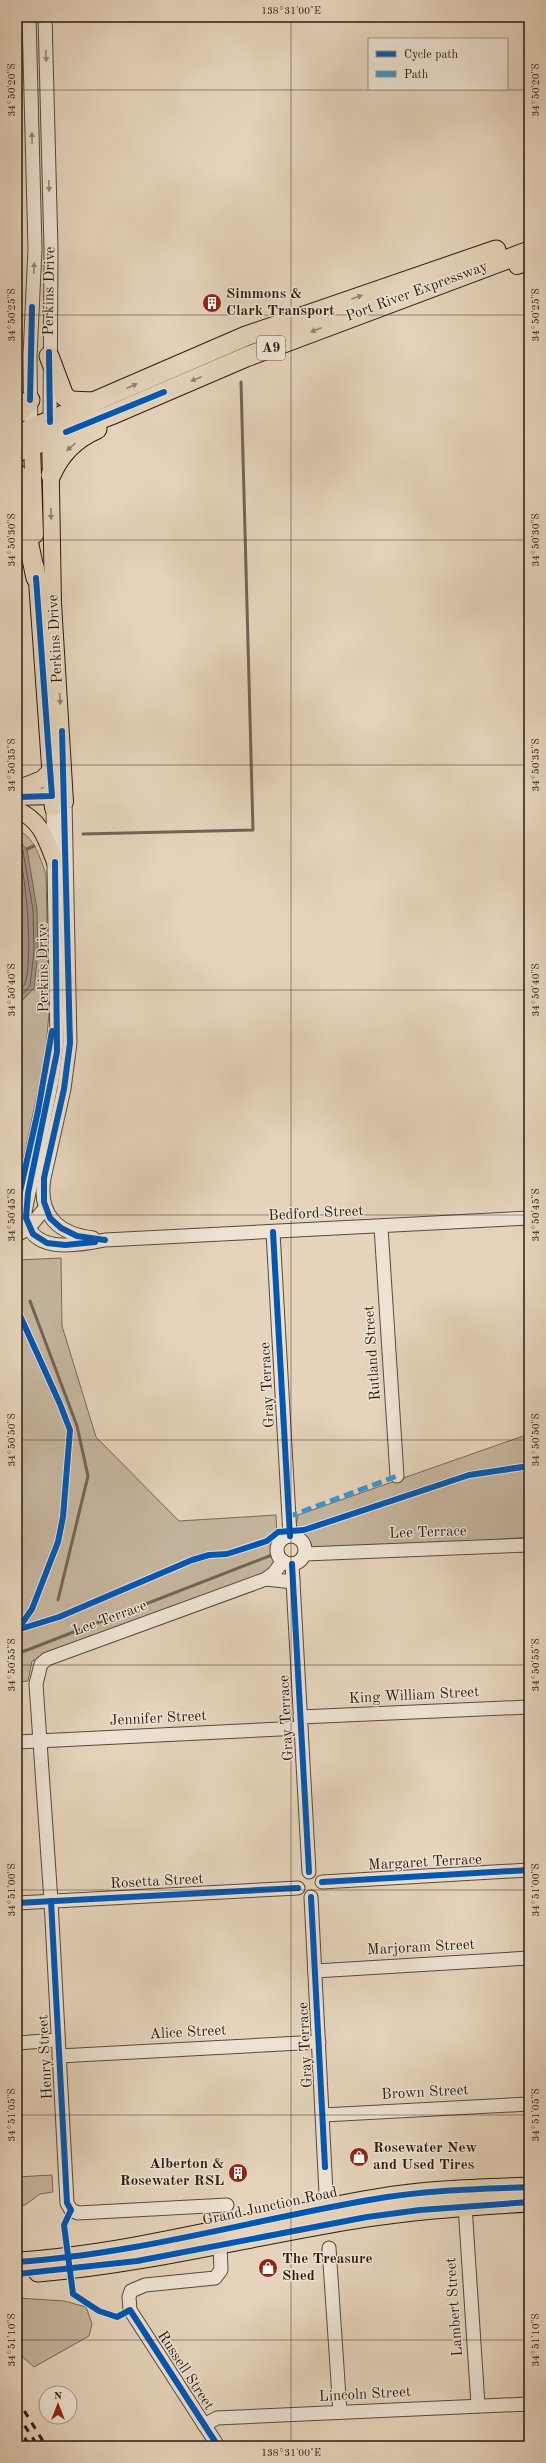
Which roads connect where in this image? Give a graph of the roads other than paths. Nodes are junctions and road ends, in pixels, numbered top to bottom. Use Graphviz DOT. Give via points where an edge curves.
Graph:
graph roads {
  1 [pos="30,17"];
  2 [pos="45,17"];
  3 [pos="529,238"];
  4 [pos="529,251"];
  5 [pos="523,264"];
  6 [pos="379,306"];
  7 [pos="49,354"];
  8 [pos="164,392"];
  9 [pos="30,400"];
  10 [pos="96,402"];
  11 [pos="17,414"];
  12 [pos="50,430"];
  13 [pos="24,441"];
  14 [pos="17,474"];
  15 [pos="51,475"];
  16 [pos="36,578"];
  17 [pos="51,770"];
  18 [pos="17,789"];
  19 [pos="17,797"];
  20 [pos="57,802"];
  21 [pos="17,809"];
  22 [pos="55,862"];
  23 [pos="45,1208"];
  24 [pos="529,1218"];
  25 [pos="24,1222"];
  26 [pos="381,1227"];
  27 [pos="273,1232"];
  28 [pos="17,1234"];
  29 [pos="105,1240"];
  30 [pos="397,1476"];
  31 [pos="290,1536"];
  32 [pos="529,1545"];
  33 [pos="305,1554"];
  34 [pos="287,1562"];
  35 [pos="266,1579"];
  36 [pos="293,1582"];
  37 [pos="529,1707"];
  38 [pos="300,1722"];
  39 [pos="17,1742"];
  40 [pos="39,1742"];
  41 [pos="529,1870"];
  42 [pos="308,1872"];
  43 [pos="322,1882"];
  44 [pos="298,1888"];
  45 [pos="311,1897"];
  46 [pos="51,1901"];
  47 [pos="17,1903"];
  48 [pos="529,1958"];
  49 [pos="315,1970"];
  50 [pos="58,2040"];
  51 [pos="319,2042"];
  52 [pos="17,2043"];
  53 [pos="59,2056"];
  54 [pos="529,2104"];
  55 [pos="323,2115"];
  56 [pos="529,2187"];
  57 [pos="529,2202"];
  58 [pos="227,2205"];
  59 [pos="465,2206"];
  60 [pos="330,2215"];
  61 [pos="220,2246"];
  62 [pos="329,2248"];
  63 [pos="17,2262"];
  64 [pos="17,2274"];
  65 [pos="529,2404"];
  66 [pos="478,2405"];
  67 [pos="340,2412"];
  68 [pos="204,2425"];
  69 [pos="218,2446"];
  9 -- 1 [label="street, Perkins Drive, one-way" via="35,249"];
  2 -- 7 [label="street, Perkins Drive, one-way" via="51,249"];
  10 -- 3 [label="highway, Port River Expressway / A9, one-way" via="274,326"];
  4 -- 6 [label="highway, Port River Expressway / A9"];
  5 -- 6 [label="highway" via="418,299"];
  6 -- 8 [label="highway, Port River Expressway / A9, one-way" via="246,357"];
  7 -- 10 [label="highway" via="64,396 71,401"];
  7 -- 12 [label="street, Perkins Drive"];
  8 -- 12 [label="highway, Port River Expressway / A9"];
  8 -- 15 [label="highway, one-way" via="151,404 86,434 61,456"];
  9 -- 11 [label="highway"];
  9 -- 13 [label="street, Perkins Drive"];
  10 -- 12 [label="highway, Port River Expressway / A9"];
  12 -- 13 [label="highway, Port River Expressway / A9"];
  12 -- 15 [label="main road, Perkins Drive"];
  13 -- 16 [label="main road, Perkins Drive"];
  14 -- 16 [label="highway" via="22,488 26,531"];
  15 -- 20 [label="main road, Perkins Drive, one-way"];
  16 -- 17 [label="main road, Perkins Drive"];
  17 -- 18 [label="main road" via="42,779"];
  17 -- 20 [label="main road, Perkins Drive"];
  19 -- 20 [label="main road"];
  20 -- 21 [label="main road"];
  20 -- 22 [label="street, Perkins Drive"];
  20 -- 23 [label="street, Perkins Drive" via="70,1043 64,1089 43,1183"];
  21 -- 22 [label="main road" via="37,823"];
  22 -- 25 [label="street, Perkins Drive" via="57,1052"];
  23 -- 25 [label="street"];
  23 -- 29 [label="street" via="55,1223 69,1233"];
  24 -- 26 [label="street, Bedford Street"];
  25 -- 28 [label="street"];
  25 -- 29 [label="street" via="38,1238 51,1244"];
  26 -- 27 [label="street, Bedford Street"];
  26 -- 30 [label="street, Rutland Street"];
  27 -- 29 [label="street, Bedford Street"];
  27 -- 31 [label="street, Gray Terrace"];
  31 -- 33 [label="street" via="300,1539"];
  31 -- 34 [label="street" via="283,1539 277,1548 278,1555"];
  32 -- 33 [label="street, Lee Terrace"];
  33 -- 34 [label="street" via="299,1561"];
  34 -- 35 [label="street, Lee Terrace"];
  34 -- 36 [label="street, Gray Terrace"];
  35 -- 36 [label="street, Lee Terrace"];
  35 -- 40 [label="street, Lee Terrace" via="47,1659 41,1664 36,1684"];
  36 -- 38 [label="street, Gray Terrace"];
  37 -- 38 [label="street, King William Street"];
  38 -- 40 [label="street, Jennifer Street"];
  38 -- 42 [label="street, Gray Terrace"];
  39 -- 40 [label="street, Jennifer Street"];
  40 -- 46 [label="street, Henry Street"];
  41 -- 43 [label="street, Margaret Terrace"];
  42 -- 43 [label="street" via="317,1874"];
  42 -- 44 [label="street" via="299,1878"];
  43 -- 45 [label="street" via="318,1893"];
  44 -- 45 [label="street" via="303,1895"];
  44 -- 46 [label="street, Rosetta Street"];
  45 -- 49 [label="street, Gray Terrace"];
  46 -- 47 [label="street, Rosetta Street"];
  46 -- 50 [label="street, Henry Street"];
  48 -- 49 [label="street, Marjoram Street"];
  49 -- 51 [label="street, Gray Terrace"];
  50 -- 52 [label="street"];
  50 -- 53 [label="street, Henry Street"];
  51 -- 53 [label="street, Alice Street"];
  51 -- 55 [label="street, Gray Terrace"];
  53 -- 58 [label="street, Henry Street" via="67,2203 71,2210 78,2213"];
  54 -- 55 [label="street, Brown Street"];
  55 -- 60 [label="street, Gray Terrace" via="326,2192"];
  56 -- 60 [label="highway, Grand Junction Road" via="420,2194"];
  57 -- 59 [label="highway, Grand Junction Road"];
  59 -- 60 [label="highway, Grand Junction Road"];
  59 -- 66 [label="street, Lambert Street"];
  60 -- 61 [label="highway, Grand Junction Road"];
  60 -- 63 [label="highway, Grand Junction Road"];
  61 -- 64 [label="highway, Grand Junction Road" via="122,2263"];
  61 -- 68 [label="street, Russell Street" via="221,2270 216,2278 145,2285 131,2291 129,2297 130,2310"];
  62 -- 67 [label="street"];
  65 -- 66 [label="street, Lincoln Street"];
  66 -- 67 [label="street, Lincoln Street"];
  67 -- 68 [label="street, Lincoln Street" via="217,2418"];
  68 -- 69 [label="street, Russell Street"];
}
